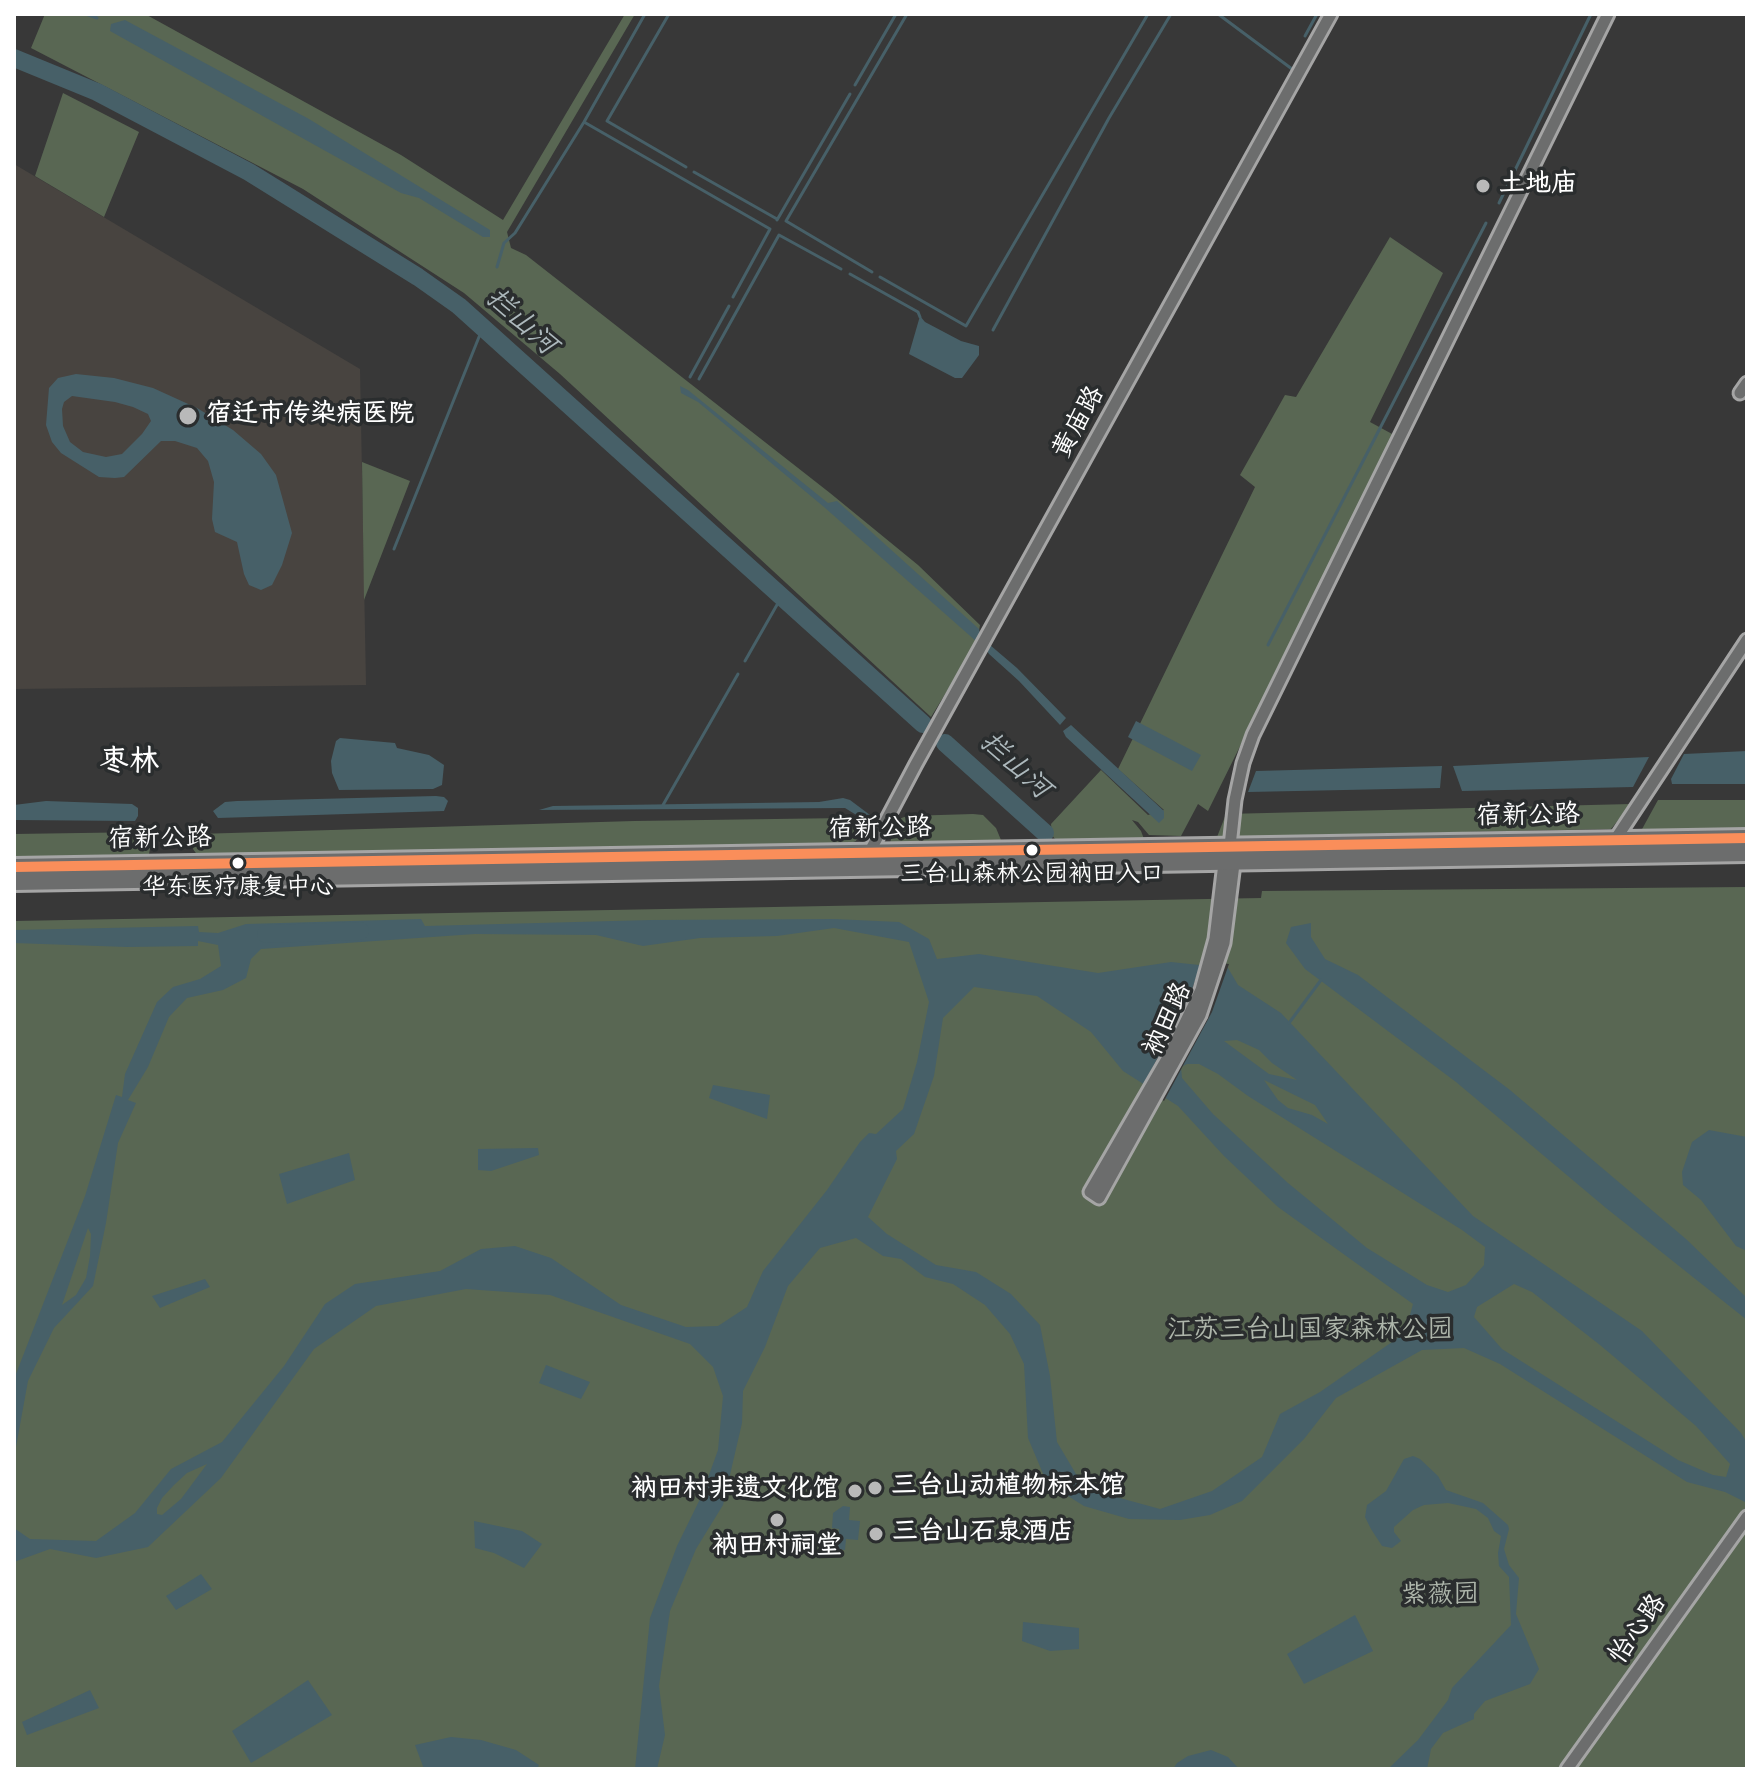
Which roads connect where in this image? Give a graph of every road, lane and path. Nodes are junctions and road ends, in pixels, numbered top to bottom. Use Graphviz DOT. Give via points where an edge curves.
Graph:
graph roads {
  1 [pos="1331,14"];
  2 [pos="1608,14"];
  3 [pos="1747,640"];
  4 [pos="1747,838"];
  5 [pos="1615,840"];
  6 [pos="1230,853"];
  7 [pos="1747,853"];
  8 [pos="868,855"];
  9 [pos="14,867"];
  10 [pos="14,882"];
  11 [pos="1095,1195"];
  12 [pos="1746,1518"];
  13 [pos="1567,1769"];
  1 -- 8 [label="street, 黄庙路"];
  2 -- 6 [label="street, 衲田路" via="1253,735 1235,800"];
  3 -- 5 [label="street"];
  4 -- 5 [label="highway, 宿新公路"];
  5 -- 6 [label="highway, 宿新公路"];
  6 -- 7 [label="highway, 宿新公路"];
  6 -- 8 [label="highway, 宿新公路"];
  6 -- 10 [label="highway, 宿新公路" via="550,875"];
  6 -- 11 [label="street, 衲田路" via="1220,941 1201,990 1151,1096"];
  8 -- 9 [label="highway, 宿新公路"];
  12 -- 13 [label="street, 怡心路"];
}
